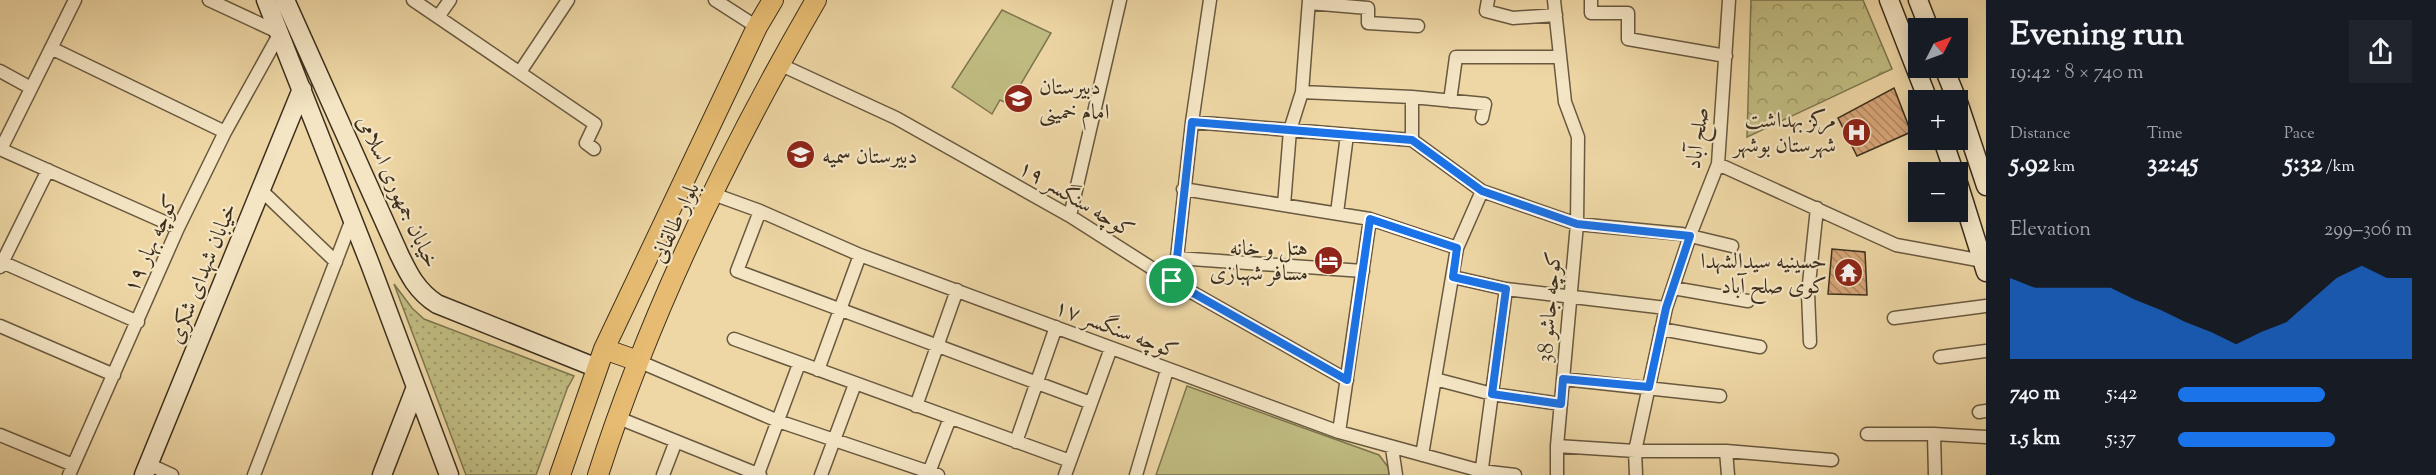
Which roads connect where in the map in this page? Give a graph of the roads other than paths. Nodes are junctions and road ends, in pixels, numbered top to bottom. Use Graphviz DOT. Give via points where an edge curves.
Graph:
graph roads {
  1 [pos="75,0"];
  2 [pos="209,0"];
  3 [pos="266,0"];
  4 [pos="285,0"];
  5 [pos="413,0"];
  6 [pos="450,0"];
  7 [pos="568,0"];
  8 [pos="715,0"];
  9 [pos="773,0"];
  10 [pos="816,0"];
  11 [pos="1120,0"];
  12 [pos="1210,0"];
  13 [pos="1488,0"];
  14 [pos="1554,0"];
  15 [pos="1591,0"];
  16 [pos="1729,0"];
  17 [pos="1889,0"];
  18 [pos="1918,0"];
  19 [pos="1309,2"];
  20 [pos="1368,4"];
  21 [pos="1556,15"];
  22 [pos="438,17"];
  23 [pos="1925,18"];
  24 [pos="1418,26"];
  25 [pos="757,27"];
  26 [pos="280,33"];
  27 [pos="51,48"];
  28 [pos="1726,56"];
  29 [pos="1560,57"];
  30 [pos="779,64"];
  31 [pos="0,71"];
  32 [pos="520,72"];
  33 [pos="31,88"];
  34 [pos="302,88"];
  35 [pos="1924,90"];
  36 [pos="1302,92"];
  37 [pos="1412,97"];
  38 [pos="1450,101"];
  39 [pos="1482,118"];
  40 [pos="1192,122"];
  41 [pos="1290,130"];
  42 [pos="225,132"];
  43 [pos="1968,133"];
  44 [pos="1347,135"];
  45 [pos="1412,140"];
  46 [pos="1,149"];
  47 [pos="594,149"];
  48 [pos="1718,164"];
  49 [pos="48,170"];
  50 [pos="1986,186"];
  51 [pos="1183,189"];
  52 [pos="261,190"];
  53 [pos="1482,191"];
  54 [pos="713,194"];
  55 [pos="1284,205"];
  56 [pos="1817,208"];
  57 [pos="760,211"];
  58 [pos="1337,213"];
  59 [pos="1968,213"];
  60 [pos="1070,216"];
  61 [pos="352,219"];
  62 [pos="1370,219"];
  63 [pos="1577,224"];
  64 [pos="178,228"];
  65 [pos="1690,236"];
  66 [pos="1732,246"];
  67 [pos="1457,248"];
  68 [pos="399,254"];
  69 [pos="860,255"];
  70 [pos="1177,258"];
  71 [pos="336,262"];
  72 [pos="1,264"];
  73 [pos="370,264"];
  74 [pos="1985,264"];
  75 [pos="1363,271"];
  76 [pos="1453,277"];
  77 [pos="1172,281"];
  78 [pos="1672,288"];
  79 [pos="1506,289"];
  80 [pos="957,290"];
  81 [pos="1570,297"];
  82 [pos="1749,301"];
  83 [pos="1986,306"];
  84 [pos="1666,308"];
  85 [pos="840,310"];
  86 [pos="1894,318"];
  87 [pos="138,322"];
  88 [pos="0,326"];
  89 [pos="1056,327"];
  90 [pos="1661,329"];
  91 [pos="734,339"];
  92 [pos="1810,342"];
  93 [pos="938,347"];
  94 [pos="1760,347"];
  95 [pos="1111,348"];
  96 [pos="604,349"];
  97 [pos="1986,351"];
  98 [pos="1940,357"];
  99 [pos="638,361"];
  100 [pos="799,363"];
  101 [pos="597,368"];
  102 [pos="818,370"];
  103 [pos="1167,370"];
  104 [pos="114,375"];
  105 [pos="1435,379"];
  106 [pos="1563,379"];
  107 [pos="1347,380"];
  108 [pos="1036,382"];
  109 [pos="855,384"];
  110 [pos="416,387"];
  111 [pos="1649,387"];
  112 [pos="1492,394"];
  113 [pos="1720,396"];
  114 [pos="1091,403"];
  115 [pos="1561,404"];
  116 [pos="916,406"];
  117 [pos="616,417"];
  118 [pos="950,418"];
  119 [pos="778,421"];
  120 [pos="1339,432"];
  121 [pos="1867,434"];
  122 [pos="1934,434"];
  123 [pos="0,435"];
  124 [pos="1986,437"];
  125 [pos="834,440"];
  126 [pos="676,441"];
  127 [pos="1016,442"];
  128 [pos="1557,446"];
  129 [pos="1392,447"];
  130 [pos="1635,451"];
  131 [pos="1726,451"];
  132 [pos="1422,455"];
  133 [pos="1832,460"];
  134 [pos="1070,461"];
  135 [pos="71,470"];
  136 [pos="146,470"];
  137 [pos="1481,473"];
  138 [pos="932,474"];
  139 [pos="172,475"];
  140 [pos="254,475"];
  141 [pos="382,475"];
  142 [pos="449,475"];
  143 [pos="560,475"];
  144 [pos="598,475"];
  145 [pos="663,475"];
  146 [pos="759,475"];
  147 [pos="821,475"];
  148 [pos="1065,475"];
  149 [pos="1136,475"];
  150 [pos="1396,475"];
  151 [pos="1515,475"];
  152 [pos="1557,475"];
  153 [pos="1636,475"];
  154 [pos="1728,475"];
  155 [pos="1935,475"];
  1 -- 27 [label="street"];
  2 -- 26 [label="street"];
  3 -- 26 [label="street"];
  4 -- 68 [label="street, خیابان جمهوری اسلامی"];
  5 -- 22 [label="street"];
  6 -- 22 [label="street"];
  7 -- 32 [label="street"];
  8 -- 25 [label="street"];
  9 -- 25 [label="main road, بلوار طالقانی"];
  10 -- 30 [label="main road, بلوار طالقانی"];
  11 -- 60 [label="street"];
  12 -- 40 [label="street"];
  13 -- 21 [label="street" via="1486,11 1513,18"];
  14 -- 21 [label="street, کوچه جاشو 38"];
  15 -- 28 [label="street" via="1591,13 1628,13 1628,39"];
  16 -- 28 [label="street, صلح آباد"];
  17 -- 35 [label="street"];
  18 -- 23 [label="street"];
  19 -- 20 [label="street"];
  19 -- 36 [label="street"];
  20 -- 24 [label="street" via="1368,23"];
  21 -- 29 [label="street, کوچه جاشو 38"];
  22 -- 32 [label="street"];
  25 -- 96 [label="main road, بلوار طالقانی"];
  26 -- 34 [label="street"];
  26 -- 42 [label="street, کوچه بهار ۱۹"];
  27 -- 33 [label="street"];
  27 -- 42 [label="street"];
  28 -- 48 [label="street, صلح آباد"];
  29 -- 38 [label="street" via="1456,57"];
  29 -- 63 [label="street, کوچه جاشو 38" via="1565,102 1578,137"];
  30 -- 54 [label="main road, بلوار طالقانی"];
  30 -- 60 [label="street, کوچه سنگسر ۱۹" via="896,118"];
  31 -- 33 [label="street"];
  32 -- 47 [label="street" via="595,124 586,143"];
  33 -- 46 [label="street"];
  34 -- 52 [label="street, خیابان شهدای شکری"];
  34 -- 61 [label="street"];
  36 -- 37 [label="street"];
  36 -- 41 [label="street"];
  37 -- 38 [label="street"];
  37 -- 45 [label="street"];
  38 -- 39 [label="street" via="1485,104"];
  40 -- 41 [label="street"];
  40 -- 51 [label="street"];
  41 -- 44 [label="street"];
  41 -- 55 [label="street"];
  42 -- 64 [label="street, کوچه بهار ۱۹"];
  43 -- 50 [label="street"];
  44 -- 45 [label="street"];
  44 -- 58 [label="street"];
  45 -- 53 [label="street"];
  46 -- 49 [label="street"];
  48 -- 56 [label="street"];
  48 -- 65 [label="street, صلح آباد"];
  49 -- 64 [label="street"];
  49 -- 72 [label="street"];
  51 -- 55 [label="street"];
  51 -- 70 [label="street"];
  52 -- 71 [label="street"];
  52 -- 136 [label="street, خیابان شهدای شکری"];
  53 -- 63 [label="street"];
  53 -- 67 [label="street"];
  54 -- 57 [label="street, کوچه سنگسر ۱۷"];
  54 -- 99 [label="main road, بلوار طالقانی"];
  55 -- 58 [label="street"];
  56 -- 74 [label="street" via="1896,245"];
  56 -- 92 [label="street" via="1808,293"];
  57 -- 69 [label="street, کوچه سنگسر ۱۷"];
  57 -- 85 [label="street" via="737,271"];
  58 -- 62 [label="street"];
  59 -- 74 [label="street"];
  60 -- 77 [label="street, کوچه سنگسر ۱۹"];
  61 -- 71 [label="street"];
  61 -- 73 [label="street"];
  62 -- 67 [label="street"];
  62 -- 75 [label="street"];
  63 -- 65 [label="street"];
  63 -- 81 [label="street, کوچه جاشو 38"];
  64 -- 87 [label="street, کوچه بهار ۱۹"];
  65 -- 66 [label="street"];
  65 -- 78 [label="street, صلح آباد"];
  67 -- 76 [label="street"];
  68 -- 73 [label="street"];
  68 -- 101 [label="street, خیابان جمهوری اسلامی" via="418,290 437,304"];
  69 -- 80 [label="street, کوچه سنگسر ۱۷"];
  69 -- 85 [label="street"];
  70 -- 75 [label="street"];
  70 -- 77 [label="street"];
  71 -- 140 [label="street"];
  72 -- 87 [label="street"];
  73 -- 110 [label="street"];
  75 -- 107 [label="street"];
  76 -- 79 [label="street"];
  76 -- 105 [label="street"];
  77 -- 107 [label="street, کوچه سنگسر ۱۹"];
  78 -- 82 [label="street"];
  78 -- 84 [label="street, صلح آباد"];
  79 -- 81 [label="street"];
  79 -- 112 [label="street"];
  80 -- 89 [label="street, کوچه سنگسر ۱۷"];
  80 -- 93 [label="street"];
  81 -- 84 [label="street"];
  81 -- 106 [label="street, کوچه جاشو 38"];
  83 -- 86 [label="street"];
  84 -- 90 [label="street, صلح آباد"];
  85 -- 93 [label="street"];
  85 -- 102 [label="street"];
  87 -- 104 [label="street, کوچه بهار ۱۹"];
  88 -- 104 [label="street"];
  89 -- 95 [label="street, کوچه سنگسر ۱۷"];
  89 -- 108 [label="street"];
  90 -- 94 [label="street"];
  90 -- 111 [label="street, صلح آباد"];
  91 -- 100 [label="street"];
  93 -- 108 [label="street"];
  93 -- 116 [label="street"];
  95 -- 103 [label="street, کوچه سنگسر ۱۷"];
  95 -- 114 [label="street"];
  96 -- 99 [label="main road"];
  96 -- 101 [label="main road, بلوار طالقانی"];
  97 -- 98 [label="street"];
  99 -- 117 [label="main road, بلوار طالقانی"];
  99 -- 119 [label="street"];
  100 -- 102 [label="street"];
  100 -- 119 [label="street"];
  101 -- 143 [label="main road, بلوار طالقانی"];
  102 -- 109 [label="street"];
  103 -- 120 [label="street, کوچه سنگسر ۱۷"];
  103 -- 149 [label="street"];
  104 -- 135 [label="street, کوچه بهار ۱۹"];
  105 -- 112 [label="street"];
  105 -- 132 [label="street"];
  106 -- 111 [label="street"];
  106 -- 115 [label="street, کوچه جاشو 38"];
  107 -- 120 [label="street"];
  108 -- 114 [label="street"];
  108 -- 127 [label="street"];
  109 -- 116 [label="street"];
  109 -- 125 [label="street"];
  110 -- 141 [label="street"];
  110 -- 142 [label="street"];
  111 -- 113 [label="street"];
  111 -- 130 [label="street, صلح آباد"];
  112 -- 115 [label="street"];
  112 -- 137 [label="street"];
  114 -- 134 [label="street"];
  115 -- 128 [label="street, کوچه جاشو 38"];
  116 -- 118 [label="street"];
  117 -- 126 [label="street"];
  117 -- 144 [label="main road, بلوار طالقانی"];
  118 -- 127 [label="street"];
  118 -- 138 [label="street"];
  119 -- 125 [label="street"];
  119 -- 146 [label="street"];
  120 -- 129 [label="street, کوچه سنگسر ۱۷"];
  121 -- 122 [label="street"];
  122 -- 124 [label="street"];
  122 -- 155 [label="street"];
  123 -- 135 [label="street"];
  125 -- 138 [label="street"];
  125 -- 147 [label="street"];
  126 -- 145 [label="street"];
  126 -- 146 [label="street"];
  127 -- 134 [label="street"];
  128 -- 130 [label="street"];
  128 -- 152 [label="street, کوچه جاشو 38"];
  129 -- 132 [label="street, کوچه سنگسر ۱۷"];
  129 -- 150 [label="street"];
  130 -- 131 [label="street"];
  130 -- 153 [label="street, صلح آباد"];
  131 -- 133 [label="street"];
  131 -- 154 [label="street"];
  132 -- 137 [label="street, کوچه سنگسر ۱۷"];
  134 -- 148 [label="street"];
  136 -- 139 [label="street"];
  137 -- 151 [label="street, کوچه سنگسر ۱۷"];
}
